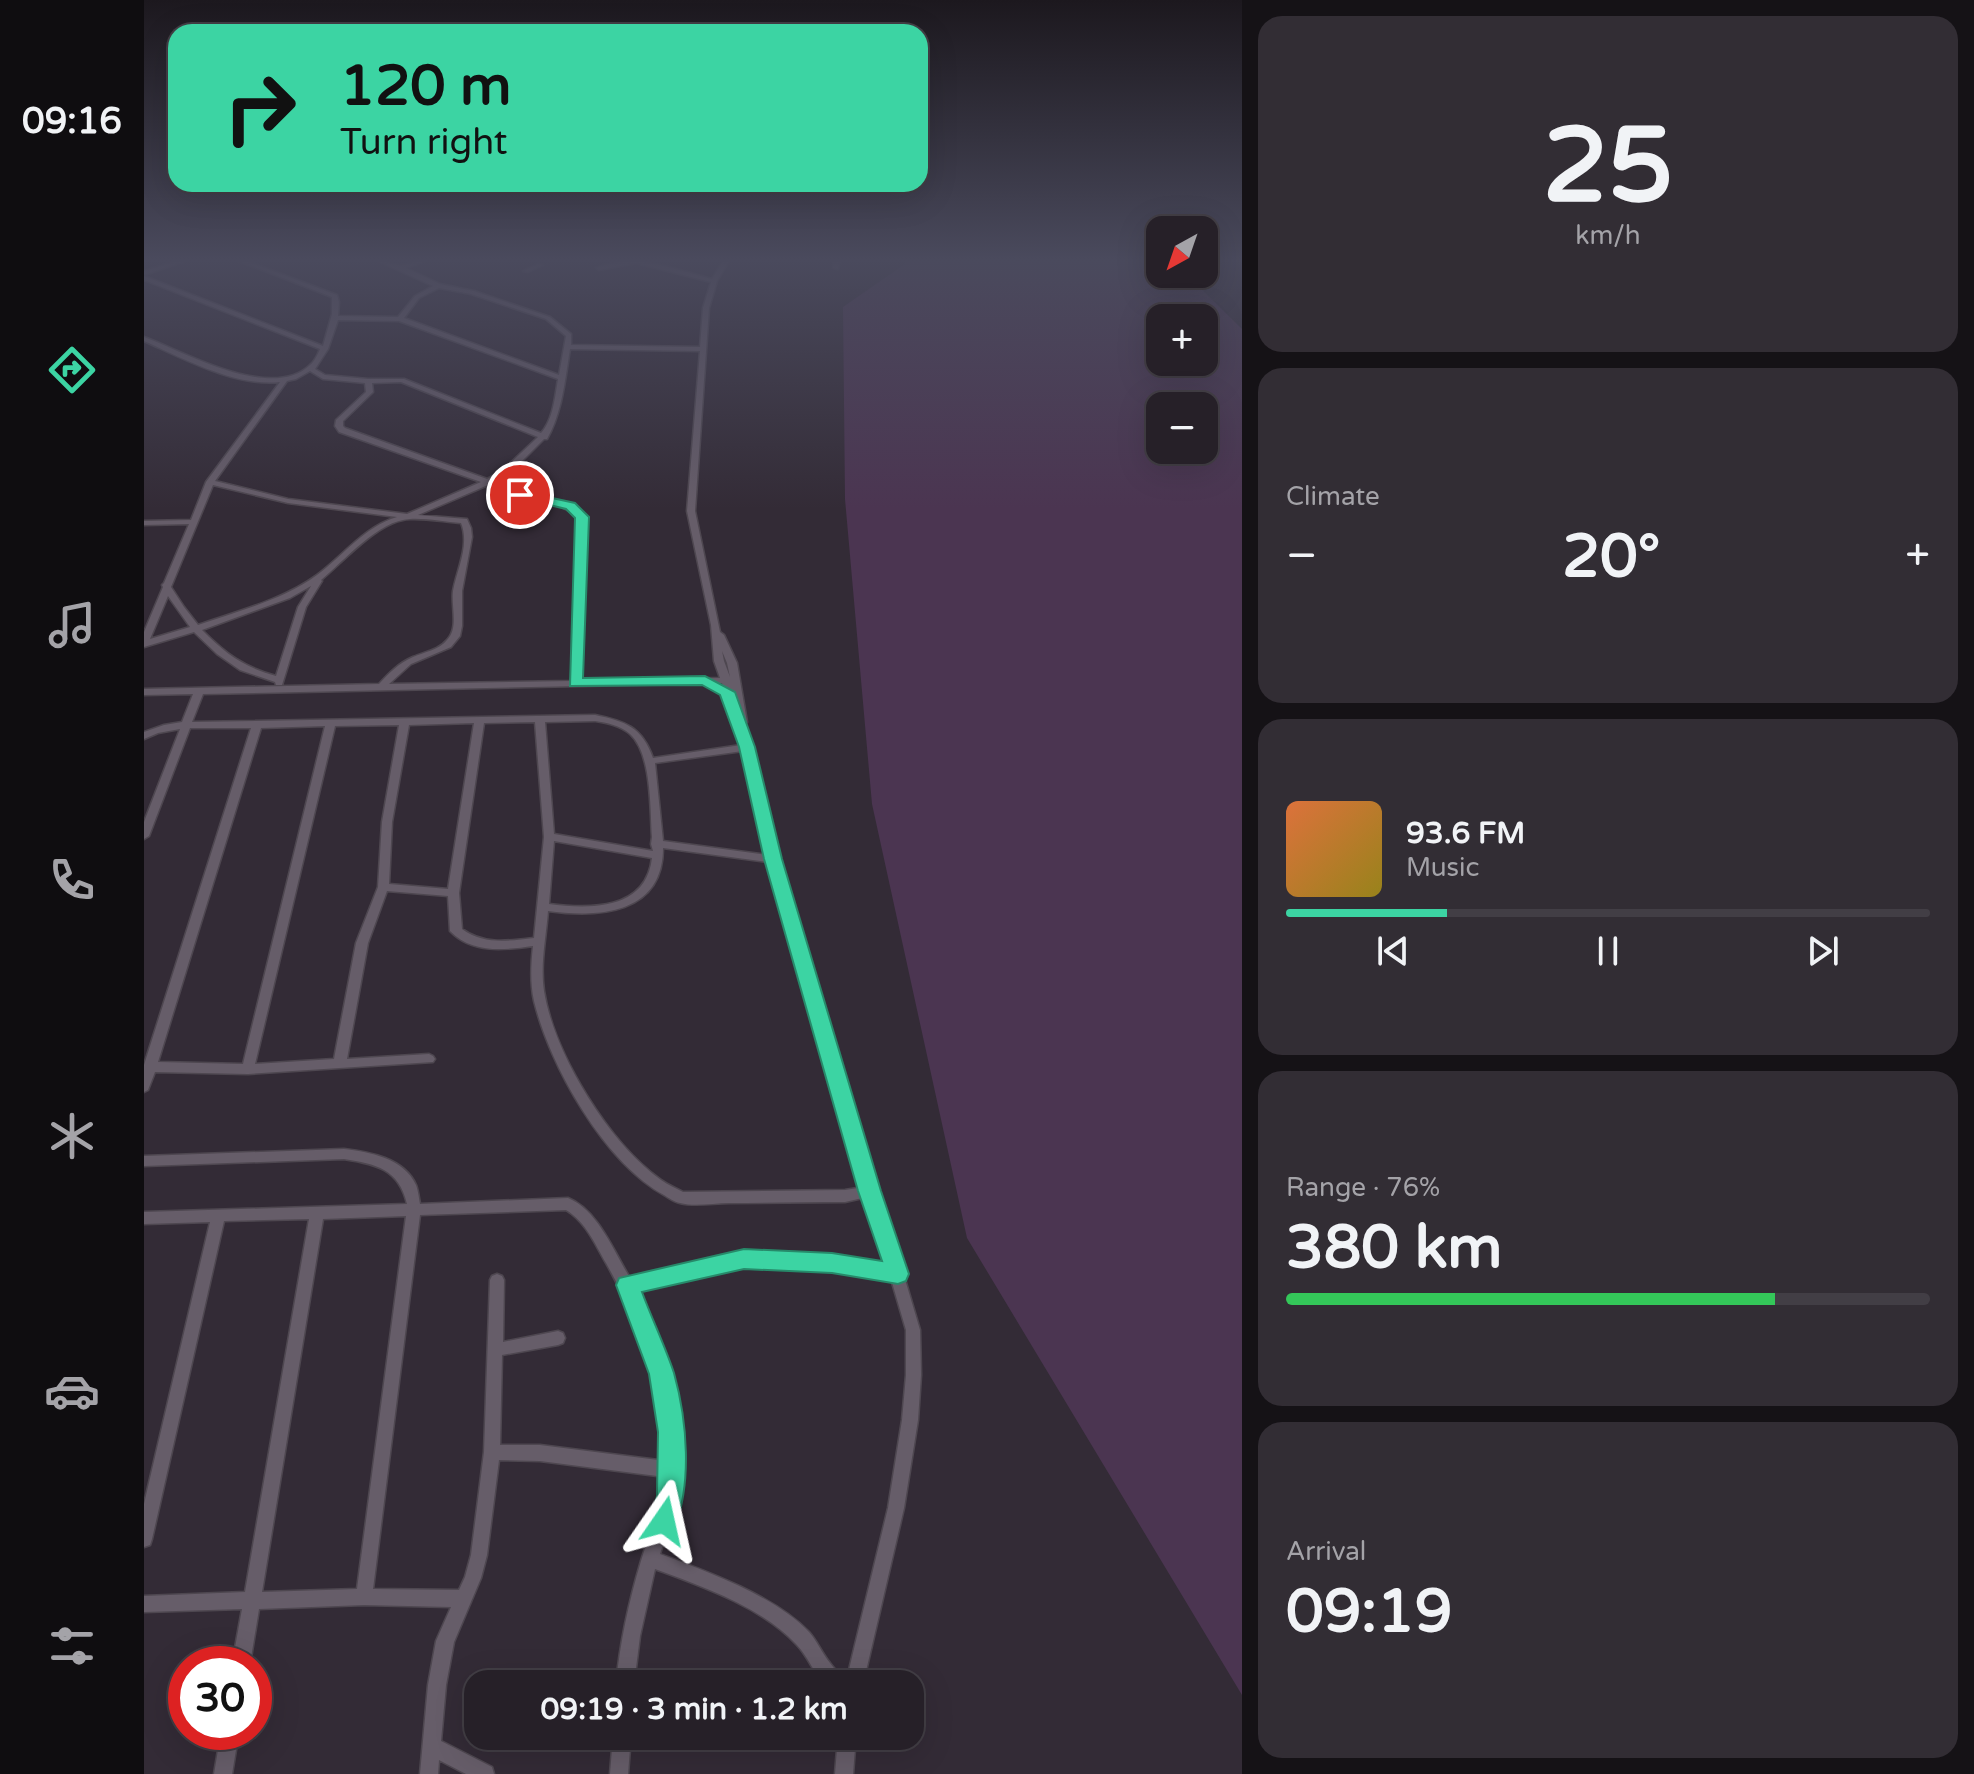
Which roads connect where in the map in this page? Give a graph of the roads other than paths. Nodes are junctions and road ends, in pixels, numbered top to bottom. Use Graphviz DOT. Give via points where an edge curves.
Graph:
graph roads {
  1 [pos="156,344"];
  2 [pos="312,344"];
  3 [pos="327,344"];
  4 [pos="468,344"];
  5 [pos="569,344"];
  6 [pos="704,344"];
  7 [pos="569,347"];
  8 [pos="325,349"];
  9 [pos="704,349"];
  10 [pos="311,369"];
  11 [pos="561,378"];
  12 [pos="284,381"];
  13 [pos="368,381"];
  14 [pos="384,381"];
  15 [pos="370,392"];
  16 [pos="544,437"];
  17 [pos="210,482"];
  18 [pos="488,482"];
  19 [pos="408,516"];
  20 [pos="192,522"];
  21 [pos="144,523"];
  22 [pos="320,577"];
  23 [pos="166,585"];
  24 [pos="715,625"];
  25 [pos="198,628"];
  26 [pos="144,644"];
  27 [pos="720,666"];
  28 [pos="724,680"];
  29 [pos="735,680"];
  30 [pos="705,681"];
  31 [pos="576,683"];
  32 [pos="278,685"];
  33 [pos="381,688"];
  34 [pos="199,691"];
  35 [pos="144,692"];
  36 [pos="727,692"];
  37 [pos="540,719"];
  38 [pos="479,722"];
  39 [pos="331,723"];
  40 [pos="404,723"];
  41 [pos="257,725"];
  42 [pos="186,726"];
  43 [pos="742,731"];
  44 [pos="144,736"];
  45 [pos="747,747"];
  46 [pos="650,761"];
  47 [pos="144,836"];
  48 [pos="549,837"];
  49 [pos="657,850"];
  50 [pos="773,859"];
  51 [pos="383,887"];
  52 [pos="453,893"];
  53 [pos="543,907"];
  54 [pos="540,941"];
  55 [pos="429,1059"];
  56 [pos="340,1063"];
  57 [pos="149,1067"];
  58 [pos="248,1069"];
  59 [pos="144,1087"];
  60 [pos="144,1161"];
  61 [pos="869,1191"];
  62 [pos="414,1207"];
  63 [pos="317,1213"];
  64 [pos="218,1216"];
  65 [pos="144,1218"];
  66 [pos="898,1274"];
  67 [pos="497,1280"];
  68 [pos="627,1285"];
  69 [pos="558,1338"];
  70 [pos="495,1350"];
  71 [pos="492,1452"];
  72 [pos="673,1470"];
  73 [pos="144,1539"];
  74 [pos="650,1559"];
  75 [pos="364,1597"];
  76 [pos="464,1599"];
  77 [pos="251,1601"];
  78 [pos="144,1604"];
  79 [pos="244,1646"];
  80 [pos="628,1670"];
  81 [pos="822,1670"];
  82 [pos="857,1670"];
  83 [pos="431,1746"];
  84 [pos="227,1750"];
  85 [pos="621,1750"];
  86 [pos="846,1750"];
  87 [pos="223,1774"];
  88 [pos="429,1774"];
  89 [pos="485,1774"];
  90 [pos="619,1774"];
  91 [pos="844,1774"];
  1 -- 12 [label="street" via="243,379"];
  2 -- 8 [label="street"];
  3 -- 8 [label="street"];
  4 -- 11 [label="street"];
  5 -- 7 [label="street"];
  6 -- 9 [label="street"];
  7 -- 9 [label="street"];
  7 -- 11 [label="street"];
  8 -- 10 [label="street"];
  9 -- 24 [label="street" via="691,511"];
  10 -- 12 [label="street"];
  10 -- 13 [label="street" via="323,377"];
  11 -- 16 [label="street" via="553,423"];
  12 -- 17 [label="street"];
  13 -- 14 [label="street"];
  13 -- 15 [label="street"];
  14 -- 15 [label="street"];
  14 -- 16 [label="street" via="402,380"];
  15 -- 18 [label="street" via="340,420 342,430"];
  16 -- 18 [label="street"];
  17 -- 19 [label="street" via="288,501"];
  17 -- 20 [label="street"];
  18 -- 19 [label="street"];
  18 -- 31 [label="street" via="571,506 582,517"];
  19 -- 22 [label="street" via="366,536"];
  19 -- 33 [label="street" via="466,523 459,622 449,644 406,663"];
  20 -- 21 [label="street"];
  20 -- 23 [label="street"];
  22 -- 25 [label="street" via="287,596"];
  22 -- 32 [label="street" via="302,607"];
  23 -- 25 [label="street"];
  23 -- 26 [label="street"];
  24 -- 27 [label="street"];
  24 -- 29 [label="street"];
  25 -- 26 [label="street"];
  25 -- 32 [label="street" via="228,658"];
  27 -- 28 [label="street"];
  27 -- 30 [label="street"];
  28 -- 29 [label="street"];
  28 -- 30 [label="street"];
  28 -- 36 [label="street"];
  29 -- 43 [label="street"];
  30 -- 31 [label="street"];
  30 -- 36 [label="street"];
  31 -- 33 [label="street"];
  32 -- 33 [label="street"];
  32 -- 34 [label="street"];
  34 -- 35 [label="street"];
  34 -- 42 [label="street"];
  36 -- 43 [label="street"];
  37 -- 38 [label="street"];
  37 -- 46 [label="street" via="595,718 623,725 641,739"];
  37 -- 48 [label="street"];
  38 -- 40 [label="street"];
  38 -- 52 [label="street"];
  39 -- 40 [label="street"];
  39 -- 41 [label="street"];
  39 -- 58 [label="street"];
  40 -- 51 [label="street" via="387,822"];
  41 -- 42 [label="street"];
  41 -- 57 [label="street"];
  42 -- 44 [label="street"];
  42 -- 47 [label="street"];
  43 -- 45 [label="street"];
  45 -- 46 [label="street"];
  45 -- 50 [label="street"];
  46 -- 49 [label="street"];
  48 -- 49 [label="street"];
  48 -- 53 [label="street"];
  49 -- 50 [label="street"];
  49 -- 53 [label="street" via="647,887 620,905 589,913"];
  50 -- 61 [label="street"];
  51 -- 52 [label="street"];
  51 -- 56 [label="street" via="362,943"];
  52 -- 54 [label="street" via="456,931 466,940 498,945"];
  53 -- 54 [label="street"];
  54 -- 61 [label="street" via="539,997 559,1056 621,1150 657,1186 681,1198 820,1197"];
  55 -- 56 [label="street"];
  56 -- 58 [label="street"];
  57 -- 58 [label="street"];
  57 -- 59 [label="street"];
  60 -- 62 [label="street" via="344,1154 371,1158 395,1170 409,1185"];
  61 -- 66 [label="street"];
  62 -- 63 [label="street"];
  62 -- 68 [label="street" via="568,1204 582,1212"];
  62 -- 75 [label="street"];
  63 -- 64 [label="street"];
  63 -- 77 [label="street"];
  64 -- 65 [label="street"];
  64 -- 73 [label="street"];
  66 -- 68 [label="street" via="832,1263 744,1259"];
  66 -- 82 [label="street" via="913,1330 915,1380 902,1473"];
  67 -- 70 [label="street"];
  68 -- 72 [label="street" via="661,1374"];
  69 -- 70 [label="street"];
  70 -- 71 [label="street"];
  71 -- 72 [label="street"];
  71 -- 76 [label="street" via="479,1555"];
  72 -- 74 [label="street" via="671,1496"];
  74 -- 80 [label="street"];
  74 -- 81 [label="street" via="700,1576 799,1633"];
  75 -- 76 [label="street"];
  75 -- 77 [label="street"];
  76 -- 83 [label="street" via="445,1641"];
  77 -- 78 [label="street"];
  77 -- 79 [label="street"];
  83 -- 88 [label="street"];
  83 -- 89 [label="street"];
  84 -- 87 [label="street"];
  85 -- 90 [label="street"];
  86 -- 91 [label="street"];
}
